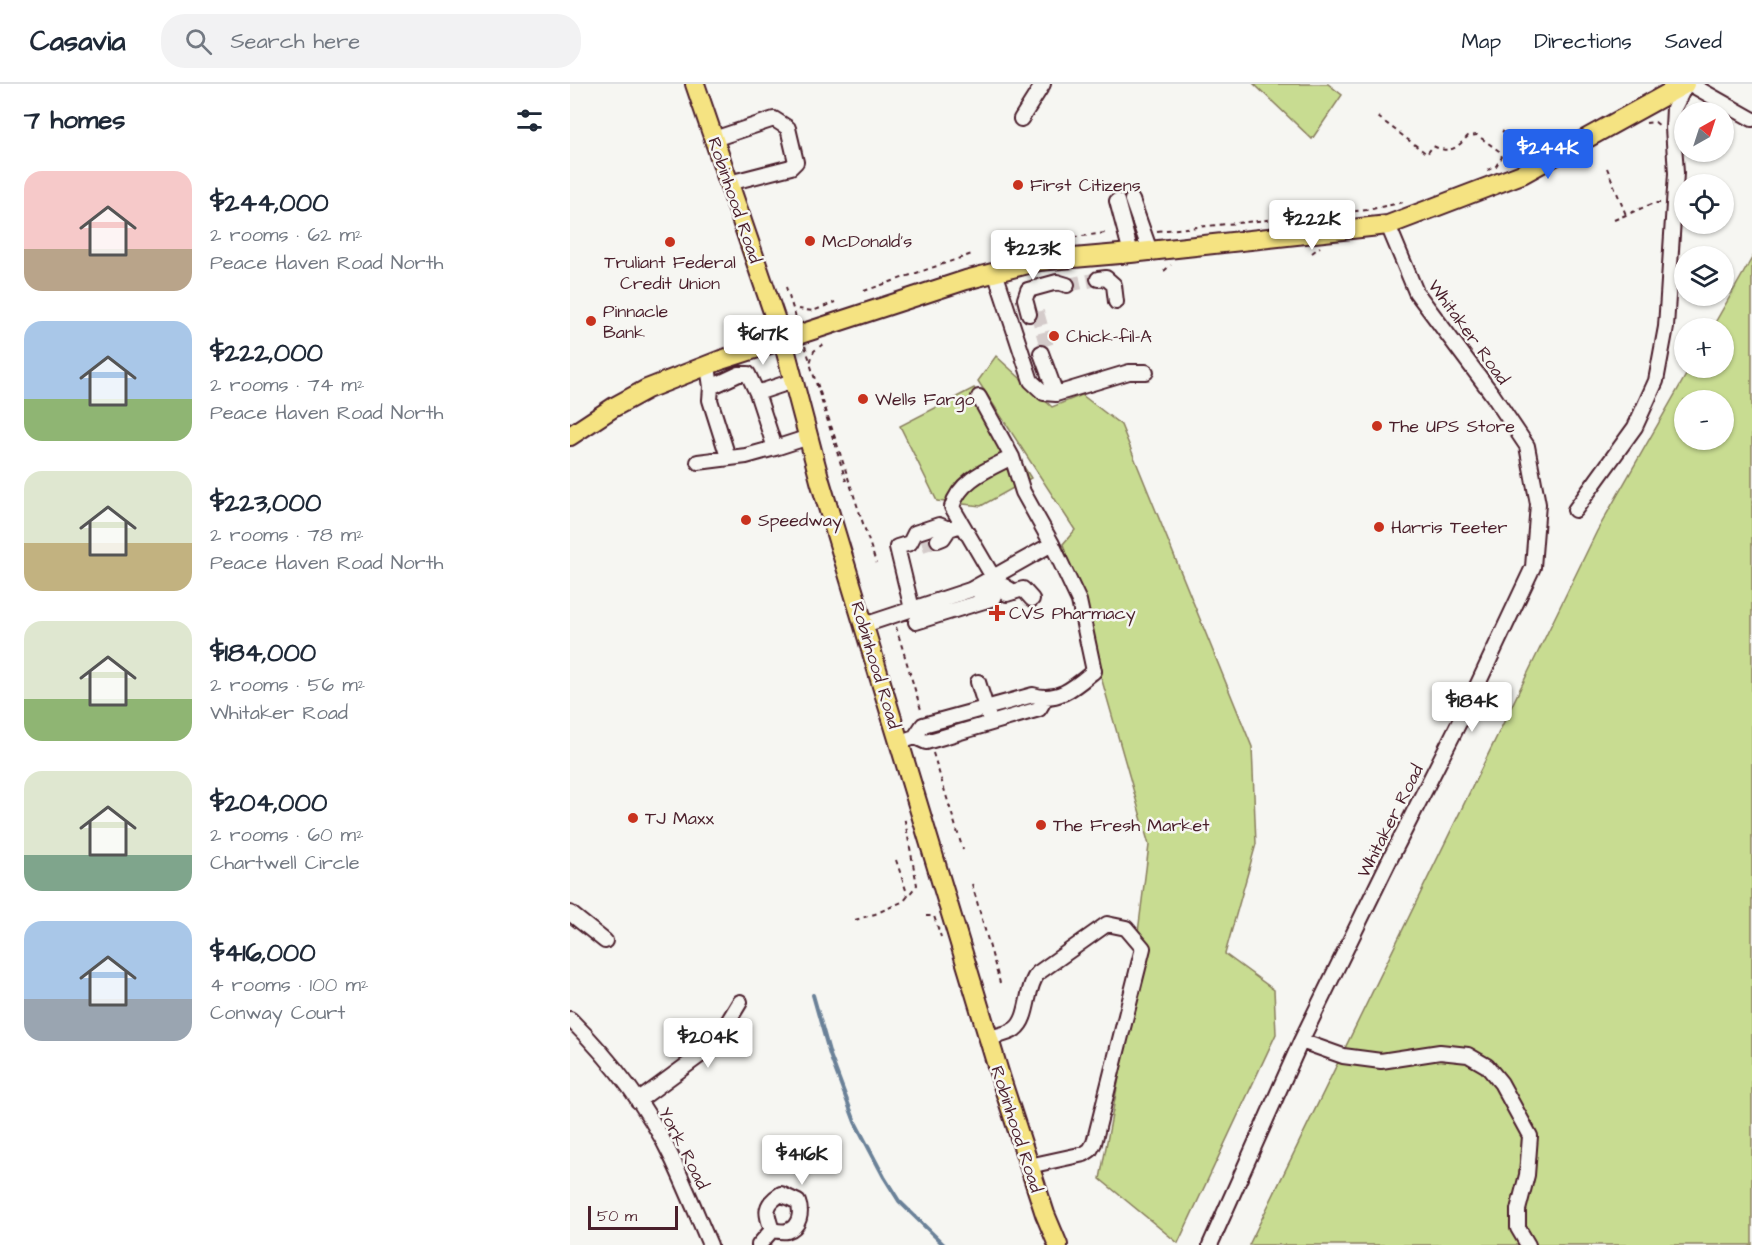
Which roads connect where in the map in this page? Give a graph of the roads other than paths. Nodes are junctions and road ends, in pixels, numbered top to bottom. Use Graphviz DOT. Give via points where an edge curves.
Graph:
graph roads {
  1 [pos="695,84"];
  2 [pos="1043,84"];
  3 [pos="1687,84"];
  4 [pos="1021,119"];
  5 [pos="1752,119"];
  6 [pos="714,139"];
  7 [pos="729,183"];
  8 [pos="1132,200"];
  9 [pos="1117,201"];
  10 [pos="1388,225"];
  11 [pos="1150,251"];
  12 [pos="1131,254"];
  13 [pos="995,272"];
  14 [pos="1098,283"];
  15 [pos="1069,289"];
  16 [pos="1116,302"];
  17 [pos="1033,313"];
  18 [pos="783,341"];
  19 [pos="1044,352"];
  20 [pos="732,357"];
  21 [pos="708,366"];
  22 [pos="1146,372"];
  23 [pos="739,374"];
  24 [pos="793,381"];
  25 [pos="711,387"];
  26 [pos="1054,388"];
  27 [pos="758,393"];
  28 [pos="979,397"];
  29 [pos="570,436"];
  30 [pos="809,437"];
  31 [pos="774,448"];
  32 [pos="1012,457"];
  33 [pos="728,458"];
  34 [pos="698,462"];
  35 [pos="1575,510"];
  36 [pos="955,526"];
  37 [pos="938,540"];
  38 [pos="1052,544"];
  39 [pos="993,577"];
  40 [pos="1003,595"];
  41 [pos="1032,599"];
  42 [pos="977,604"];
  43 [pos="914,615"];
  44 [pos="864,625"];
  45 [pos="978,682"];
  46 [pos="1045,699"];
  47 [pos="987,708"];
  48 [pos="991,724"];
  49 [pos="907,739"];
  50 [pos="570,913"];
  51 [pos="605,941"];
  52 [pos="740,1002"];
  53 [pos="570,1019"];
  54 [pos="988,1038"];
  55 [pos="1301,1041"];
  56 [pos="638,1101"];
  57 [pos="1029,1166"];
  58 [pos="772,1230"];
  59 [pos="710,1245"];
  60 [pos="759,1245"];
  61 [pos="1058,1245"];
  62 [pos="1210,1245"];
  63 [pos="1528,1245"];
  1 -- 6 [label="main road, Robinhood Road"];
  2 -- 4 [label="street"];
  3 -- 5 [label="street"];
  3 -- 10 [label="main road" via="1522,174"];
  3 -- 35 [label="street" via="1674,108 1676,185 1666,327 1656,381 1635,427"];
  6 -- 7 [label="main road, Robinhood Road"];
  6 -- 7 [label="street" via="774,119 788,128 796,162 791,167"];
  7 -- 18 [label="main road, Robinhood Road"];
  8 -- 11 [label="street"];
  9 -- 12 [label="street"];
  10 -- 11 [label="main road"];
  10 -- 55 [label="street, Whitaker Road" via="1416,292 1527,446 1538,504 1533,567"];
  11 -- 12 [label="main road"];
  12 -- 13 [label="main road" via="1039,261"];
  13 -- 18 [label="main road"];
  13 -- 26 [label="street" via="1031,381 1044,393"];
  14 -- 16 [label="street" via="1106,278 1114,285"];
  15 -- 17 [label="street" via="1037,296"];
  18 -- 20 [label="main road"];
  18 -- 24 [label="main road, Robinhood Road"];
  19 -- 26 [label="street" via="1053,371"];
  20 -- 21 [label="main road"];
  20 -- 23 [label="street"];
  21 -- 25 [label="street"];
  21 -- 29 [label="main road" via="647,389"];
  22 -- 26 [label="street"];
  23 -- 25 [label="street"];
  23 -- 27 [label="street" via="748,374"];
  24 -- 27 [label="street"];
  24 -- 30 [label="main road, Robinhood Road"];
  25 -- 33 [label="street" via="710,400"];
  27 -- 31 [label="street"];
  28 -- 32 [label="street"];
  30 -- 31 [label="street"];
  30 -- 44 [label="main road, Robinhood Road"];
  31 -- 33 [label="street"];
  32 -- 36 [label="street" via="975,477 955,496"];
  32 -- 38 [label="street" via="1023,492"];
  33 -- 34 [label="street"];
  36 -- 37 [label="street"];
  36 -- 39 [label="street"];
  36 -- 43 [label="street" via="939,525 915,533 909,545"];
  38 -- 39 [label="street"];
  38 -- 46 [label="street" via="1079,601 1094,671 1069,692"];
  39 -- 43 [label="street"];
  40 -- 41 [label="street" via="1025,590"];
  40 -- 42 [label="street"];
  40 -- 42 [label="street" via="1004,586 986,591"];
  42 -- 43 [label="street"];
  43 -- 44 [label="street"];
  44 -- 49 [label="main road, Robinhood Road"];
  45 -- 47 [label="street"];
  46 -- 47 [label="street" via="1033,695"];
  46 -- 48 [label="street" via="1039,709"];
  47 -- 48 [label="street"];
  47 -- 49 [label="street" via="923,725"];
  48 -- 49 [label="street" via="926,742"];
  49 -- 54 [label="main road, Robinhood Road"];
  50 -- 51 [label="street"];
  52 -- 56 [label="street" via="714,1045"];
  53 -- 56 [label="street, York Road"];
  54 -- 57 [label="main road, Robinhood Road"];
  54 -- 57 [label="street" via="1014,1030 1021,1022 1032,980 1038,973 1107,924 1126,928 1143,948 1094,1143 1084,1154"];
  55 -- 62 [label="street, Whitaker Road"];
  55 -- 63 [label="street" via="1343,1056 1381,1061 1440,1052 1468,1055 1487,1066 1506,1091 1530,1136 1527,1175 1518,1210 1518,1228"];
  56 -- 59 [label="street, York Road" via="671,1155"];
  57 -- 61 [label="main road, Robinhood Road"];
  58 -- 60 [label="street"];
}
